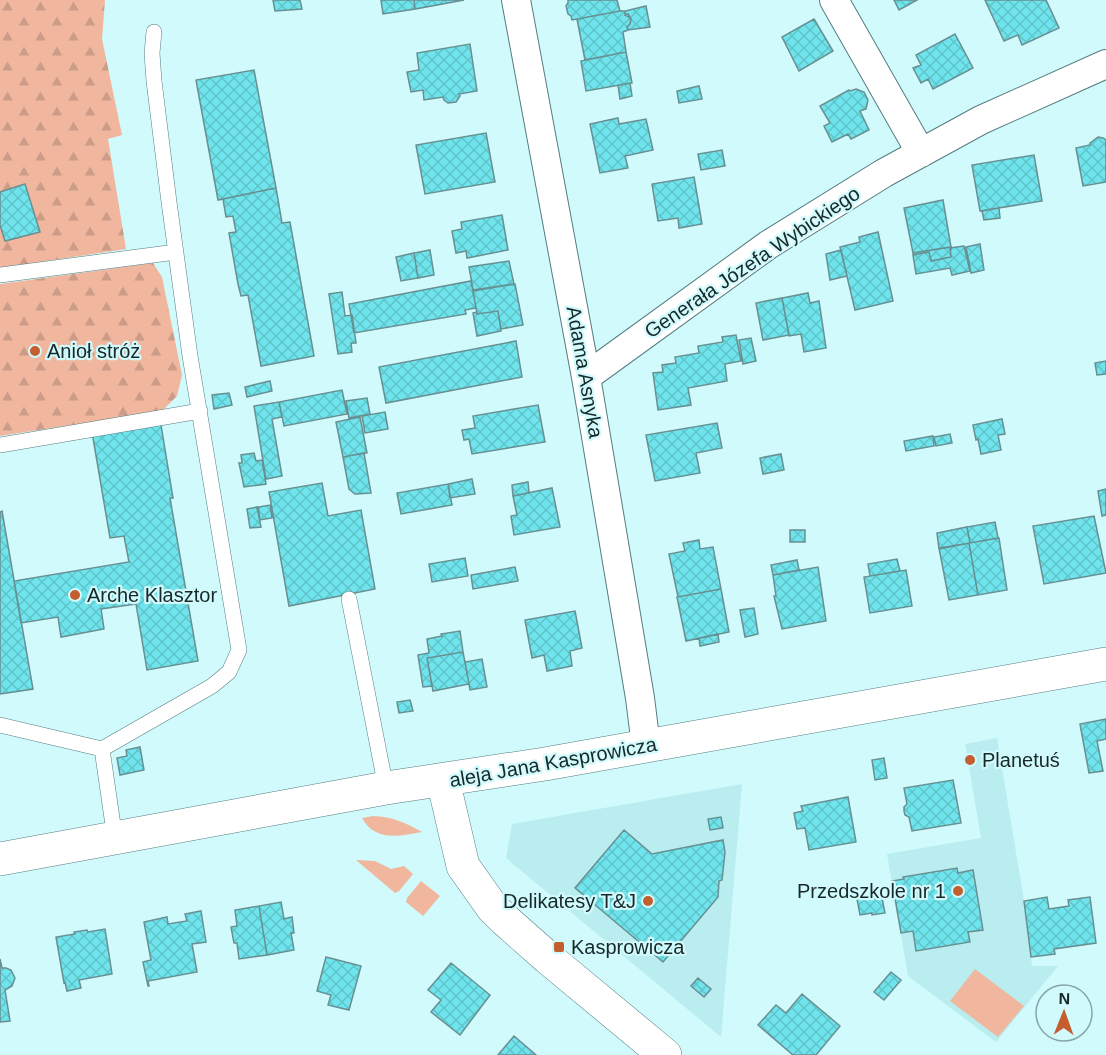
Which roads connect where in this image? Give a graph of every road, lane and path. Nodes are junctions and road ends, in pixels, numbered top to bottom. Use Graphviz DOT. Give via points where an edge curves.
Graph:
graph roads {
  1 [pos="516,0"];
  2 [pos="834,0"];
  3 [pos="154,32"];
  4 [pos="1106,64"];
  5 [pos="921,153"];
  6 [pos="176,252"];
  7 [pos="0,275"];
  8 [pos="586,377"];
  9 [pos="200,411"];
  10 [pos="0,445"];
  11 [pos="349,599"];
  12 [pos="1106,664"];
  13 [pos="0,725"];
  14 [pos="646,746"];
  15 [pos="102,748"];
  16 [pos="443,780"];
  17 [pos="386,789"];
  18 [pos="115,839"];
  19 [pos="0,859"];
  20 [pos="665,1055"];
  1 -- 8 [label="street, Adama Asnyka"];
  2 -- 5 [label="street"];
  3 -- 6 [label="lane" via="154,81"];
  4 -- 5 [label="street, Generała Józefa Wybickiego" via="981,120"];
  5 -- 8 [label="street, Generała Józefa Wybickiego" via="768,245"];
  6 -- 7 [label="lane"];
  6 -- 9 [label="lane"];
  8 -- 14 [label="street, Adama Asnyka"];
  9 -- 10 [label="lane"];
  9 -- 15 [label="lane" via="239,650 229,672 212,686"];
  11 -- 17 [label="lane"];
  12 -- 14 [label="street, aleja Jana Kasprowicza"];
  13 -- 15 [label="lane"];
  14 -- 16 [label="street, aleja Jana Kasprowicza"];
  15 -- 18 [label="lane"];
  16 -- 17 [label="street, aleja Jana Kasprowicza"];
  16 -- 20 [label="street" via="464,866 492,906"];
  17 -- 18 [label="street, aleja Jana Kasprowicza"];
  18 -- 19 [label="street, aleja Jana Kasprowicza"];
}
